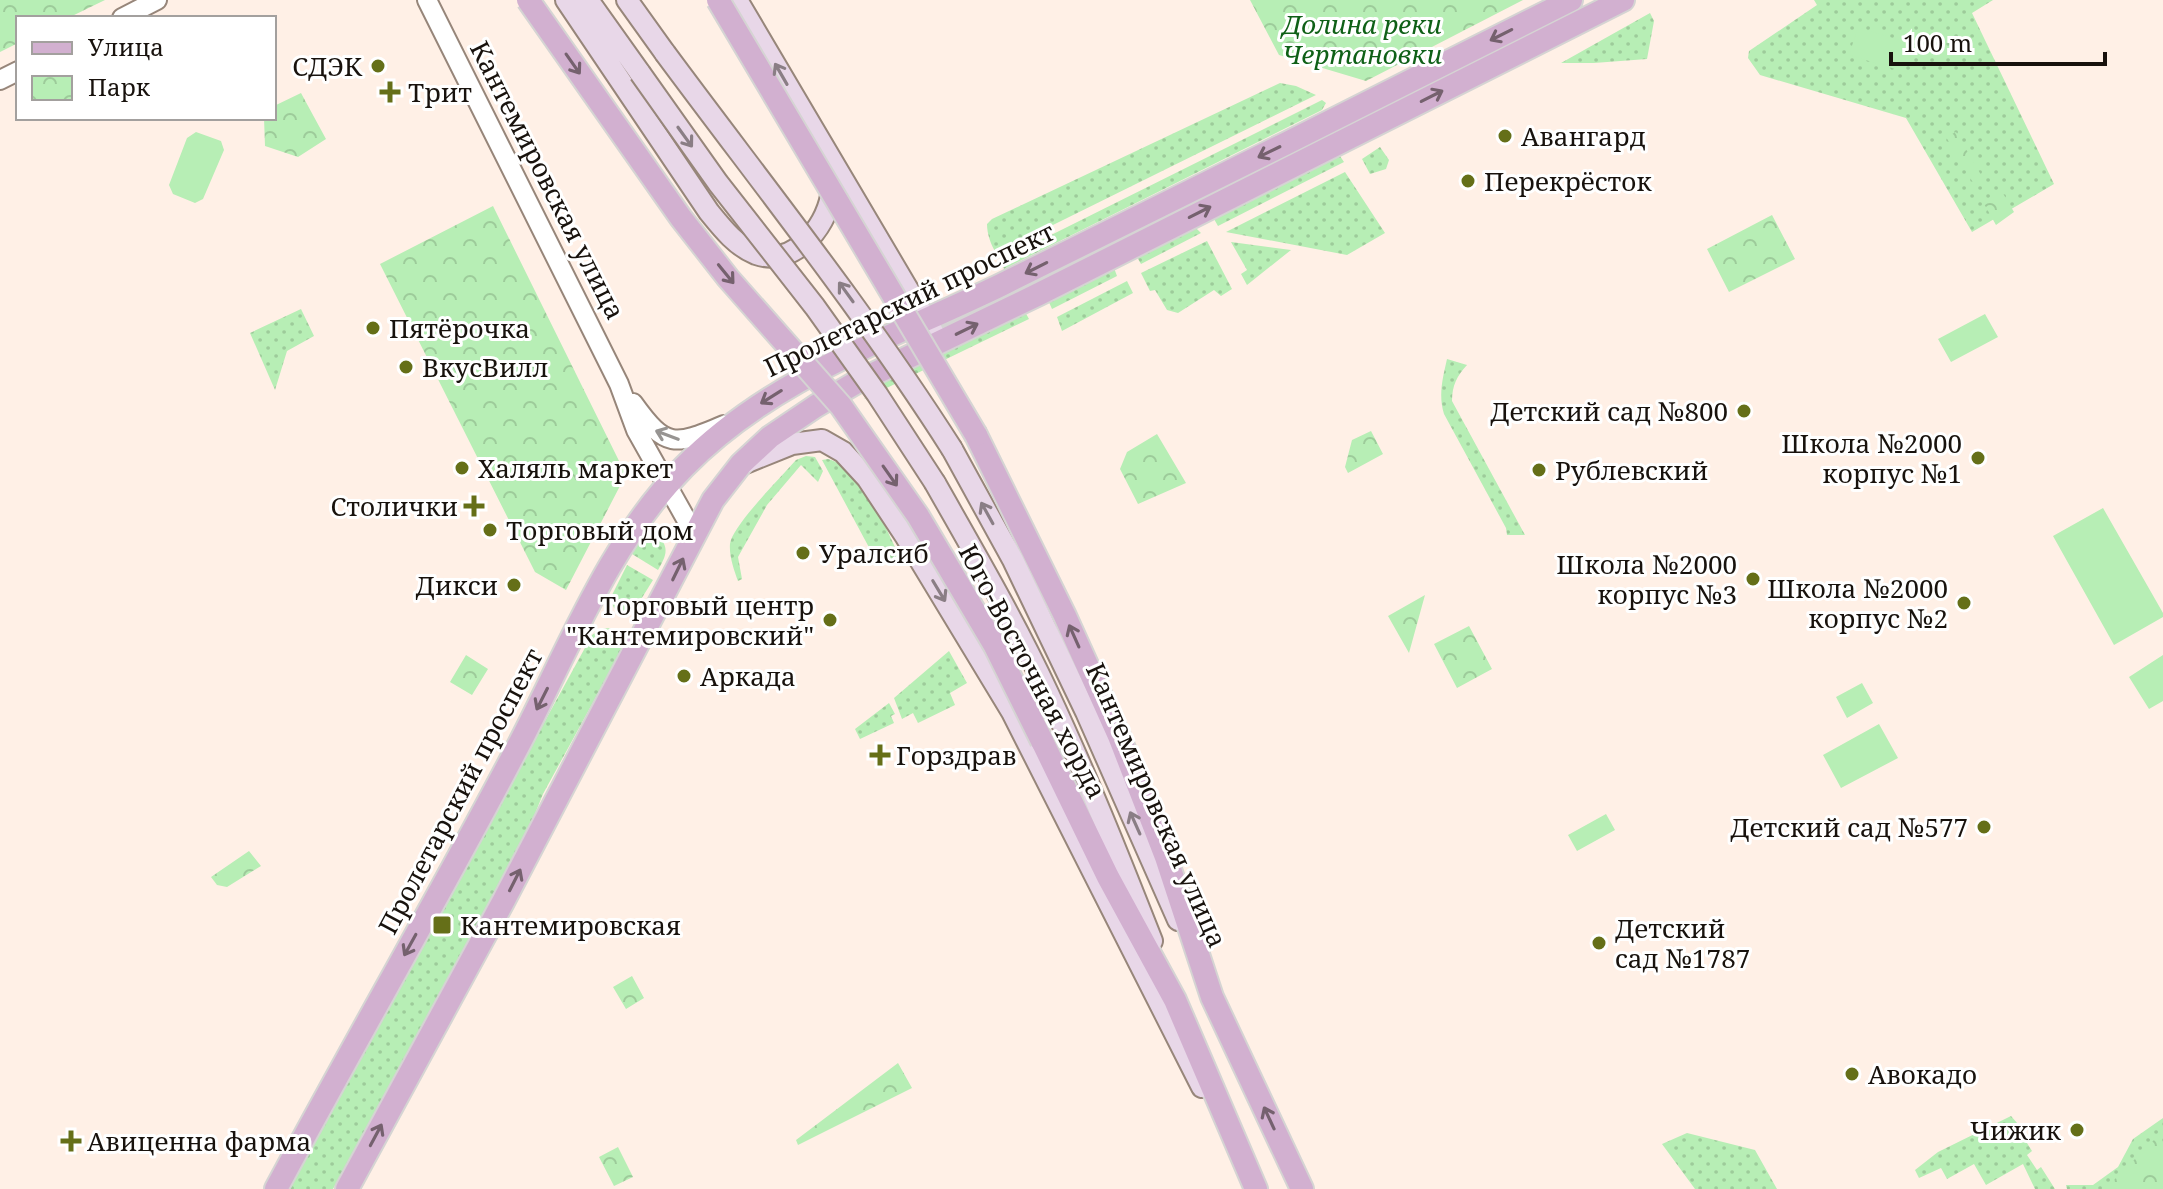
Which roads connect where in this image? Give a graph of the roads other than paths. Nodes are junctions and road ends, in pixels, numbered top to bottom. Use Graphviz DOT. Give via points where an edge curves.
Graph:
graph roads {
  1 [pos="157,0"];
  2 [pos="427,0"];
  3 [pos="528,0"];
  4 [pos="566,0"];
  5 [pos="588,0"];
  6 [pos="627,0"];
  7 [pos="718,0"];
  8 [pos="737,0"];
  9 [pos="1571,0"];
  10 [pos="1623,0"];
  11 [pos="126,16"];
  12 [pos="820,141"];
  13 [pos="926,319"];
  14 [pos="939,342"];
  15 [pos="619,384"];
  16 [pos="733,422"];
  17 [pos="741,464"];
  18 [pos="667,486"];
  19 [pos="695,535"];
  20 [pos="1212,997"];
  21 [pos="1175,1000"];
  22 [pos="276,1189"];
  23 [pos="347,1189"];
  24 [pos="1255,1189"];
  25 [pos="1302,1189"];
  1 -- 11 [label="street"];
  2 -- 15 [label="street, Кантемировская улица"];
  3 -- 21 [label="main road, Юго-Восточная хорда, one-way, bridge" via="681,218 841,406 918,516 995,646"];
  4 -- 12 [label="main road" via="709,212 732,238 757,254 775,256 803,245 825,216 831,194"];
  5 -- 21 [label="main road, Кантемировская улица, one-way, bridge" via="718,183 815,307 935,483 1048,692"];
  20 -- 6 [label="main road, Кантемировская улица, one-way, bridge" via="1086,712 952,449 842,287"];
  20 -- 7 [label="main road, Юго-Восточная хорда, one-way, bridge" via="1119,736 1034,550 976,435"];
  12 -- 8 [label="main road, one-way"];
  9 -- 13 [label="main road, Пролетарский проспект, one-way"];
  14 -- 10 [label="main road, Пролетарский проспект, one-way"];
  12 -- 13 [label="main road"];
  13 -- 14 [label="main road"];
  13 -- 16 [label="main road, Пролетарский проспект, one-way" via="831,363"];
  14 -- 17 [label="main road, Пролетарский проспект" via="816,406"];
  16 -- 15 [label="street, Кантемировская улица, one-way" via="687,440 668,439 648,424"];
  15 -- 18 [label="street, Кантемировская улица" via="636,430"];
  16 -- 18 [label="main road, Пролетарский проспект"];
  17 -- 19 [label="main road, Пролетарский проспект"];
  17 -- 24 [label="main road, one-way" via="792,444 822,440 843,452 867,478 1012,712"];
  18 -- 19 [label="street, Кантемировская улица"];
  18 -- 22 [label="main road, Пролетарский проспект, one-way" via="618,554"];
  23 -- 19 [label="main road, Пролетарский проспект, one-way"];
  25 -- 20 [label="main road, Кантемировская улица, one-way"];
  21 -- 24 [label="main road, Кантемировская улица"];
}
